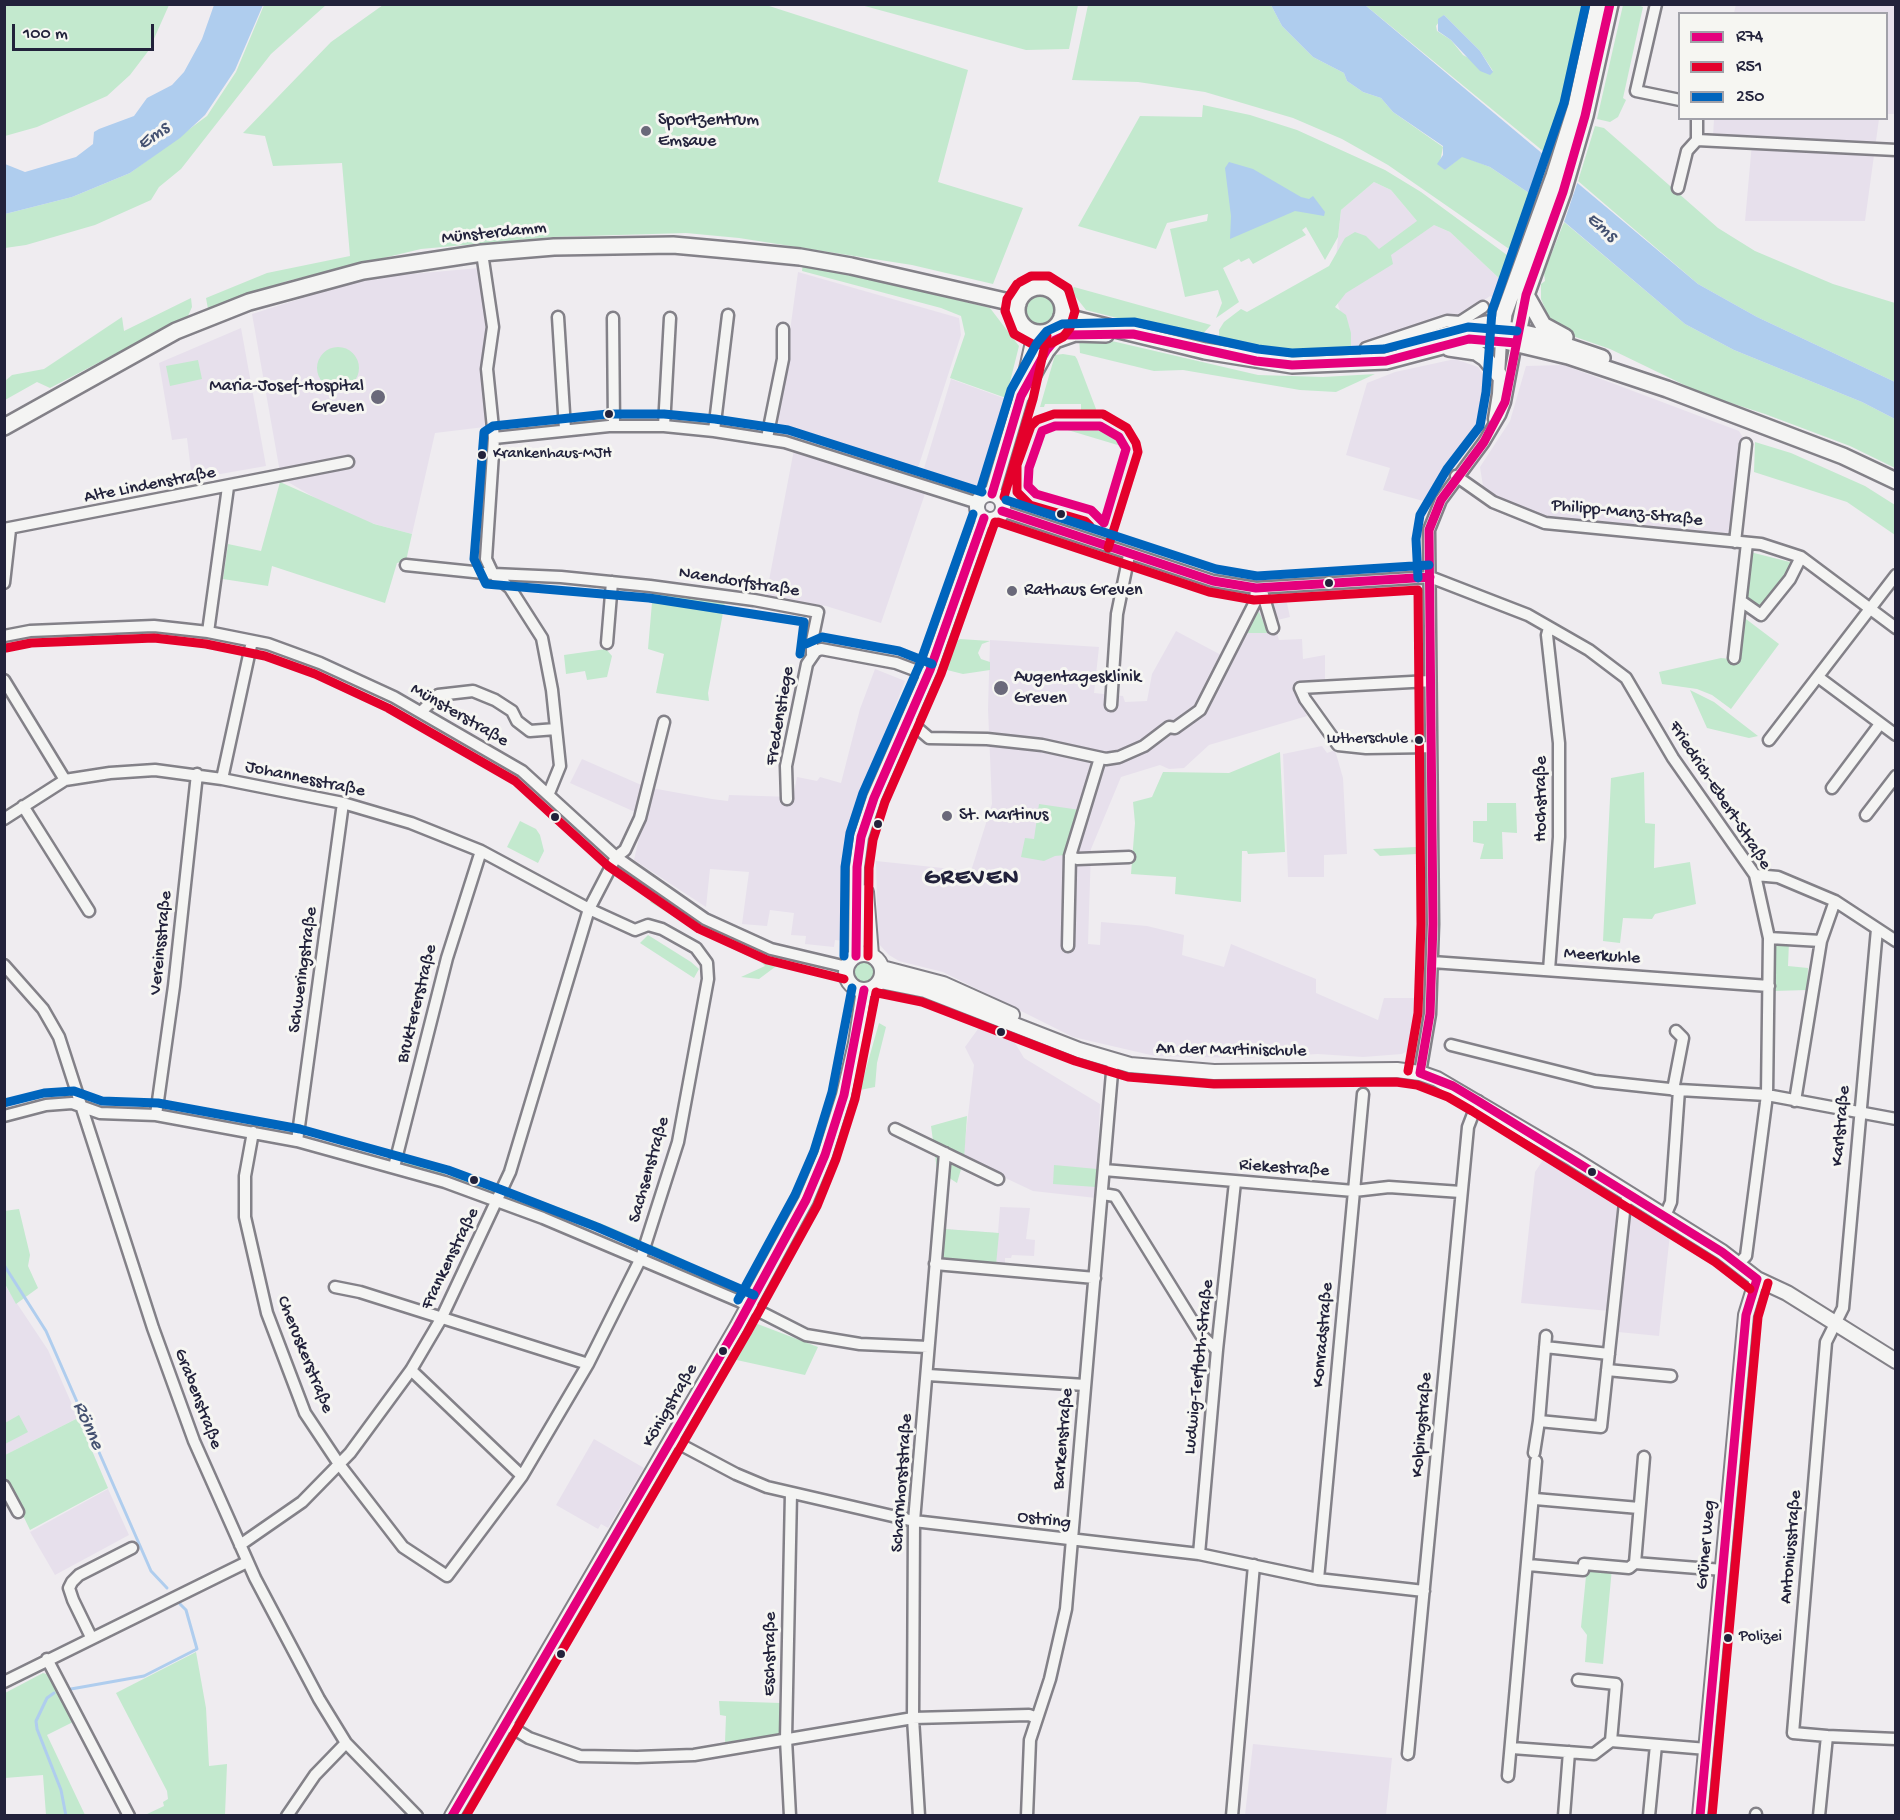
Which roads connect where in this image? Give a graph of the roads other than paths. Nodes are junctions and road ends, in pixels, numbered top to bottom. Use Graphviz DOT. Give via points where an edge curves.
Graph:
graph roads {
  1 [pos="1598,4"];
  2 [pos="1610,4"];
  3 [pos="1656,4"];
  4 [pos="1678,100"];
  5 [pos="1581,111"];
  6 [pos="1697,120"];
  7 [pos="1697,140"];
  8 [pos="1896,150"];
  9 [pos="1678,188"];
  10 [pos="482,253"];
  11 [pos="1530,260"];
  12 [pos="1526,295"];
  13 [pos="1018,304"];
  14 [pos="1483,307"];
  15 [pos="728,315"];
  16 [pos="1062,316"];
  17 [pos="558,317"];
  18 [pos="613,318"];
  19 [pos="670,318"];
  20 [pos="1461,326"];
  21 [pos="783,329"];
  22 [pos="1035,333"];
  23 [pos="1133,334"];
  24 [pos="1509,335"];
  25 [pos="1438,347"];
  26 [pos="1580,349"];
  27 [pos="1366,362"];
  28 [pos="1499,375"];
  29 [pos="1667,389"];
  30 [pos="1021,396"];
  31 [pos="614,426"];
  32 [pos="664,426"];
  33 [pos="4,427"];
  34 [pos="565,429"];
  35 [pos="714,431"];
  36 [pos="1491,431"];
  37 [pos="494,438"];
  38 [pos="767,438"];
  39 [pos="1746,444"];
  40 [pos="348,462"];
  41 [pos="1456,476"];
  42 [pos="1896,481"];
  43 [pos="228,487"];
  44 [pos="992,494"];
  45 [pos="978,503"];
  46 [pos="1002,511"];
  47 [pos="984,518"];
  48 [pos="7,529"];
  49 [pos="1735,542"];
  50 [pos="1747,543"];
  51 [pos="1129,555"];
  52 [pos="1801,557"];
  53 [pos="406,565"];
  54 [pos="493,574"];
  55 [pos="1896,575"];
  56 [pos="1430,576"];
  57 [pos="612,582"];
  58 [pos="4,583"];
  59 [pos="1258,588"];
  60 [pos="1741,601"];
  61 [pos="1870,608"];
  62 [pos="1896,627"];
  63 [pos="1273,628"];
  64 [pos="1550,628"];
  65 [pos="208,632"];
  66 [pos="4,636"];
  67 [pos="252,641"];
  68 [pos="607,643"];
  69 [pos="812,654"];
  70 [pos="1734,658"];
  71 [pos="928,675"];
  72 [pos="1818,677"];
  73 [pos="4,680"];
  74 [pos="1430,681"];
  75 [pos="1111,705"];
  76 [pos="421,712"];
  77 [pos="908,720"];
  78 [pos="664,722"];
  79 [pos="1880,724"];
  80 [pos="556,729"];
  81 [pos="1896,735"];
  82 [pos="1769,740"];
  83 [pos="1431,747"];
  84 [pos="1100,758"];
  85 [pos="197,774"];
  86 [pos="1896,776"];
  87 [pos="222,778"];
  88 [pos="65,780"];
  89 [pos="1832,788"];
  90 [pos="549,793"];
  91 [pos="787,799"];
  92 [pos="343,803"];
  93 [pos="23,806"];
  94 [pos="1866,815"];
  95 [pos="4,819"];
  96 [pos="864,838"];
  97 [pos="481,851"];
  98 [pos="1070,856"];
  99 [pos="616,857"];
  100 [pos="1130,857"];
  101 [pos="1755,875"];
  102 [pos="1834,901"];
  103 [pos="589,909"];
  104 [pos="89,911"];
  105 [pos="1877,929"];
  106 [pos="1768,938"];
  107 [pos="1896,940"];
  108 [pos="1821,941"];
  109 [pos="1068,946"];
  110 [pos="871,955"];
  111 [pos="856,956"];
  112 [pos="1432,962"];
  113 [pos="4,965"];
  114 [pos="847,967"];
  115 [pos="1549,970"];
  116 [pos="881,975"];
  117 [pos="1769,986"];
  118 [pos="864,990"];
  119 [pos="1676,1031"];
  120 [pos="1451,1045"];
  121 [pos="1113,1061"];
  122 [pos="1420,1073"];
  123 [pos="1676,1090"];
  124 [pos="1363,1094"];
  125 [pos="1767,1095"];
  126 [pos="1478,1101"];
  127 [pos="1795,1101"];
  128 [pos="82,1106"];
  129 [pos="1860,1113"];
  130 [pos="156,1115"];
  131 [pos="4,1116"];
  132 [pos="1896,1119"];
  133 [pos="895,1129"];
  134 [pos="253,1132"];
  135 [pos="297,1140"];
  136 [pos="945,1153"];
  137 [pos="394,1167"];
  138 [pos="1104,1170"];
  139 [pos="998,1179"];
  140 [pos="1235,1182"];
  141 [pos="1354,1191"];
  142 [pos="1461,1192"];
  143 [pos="1102,1194"];
  144 [pos="1630,1195"];
  145 [pos="498,1201"];
  146 [pos="1665,1216"];
  147 [pos="640,1258"];
  148 [pos="1739,1263"];
  149 [pos="935,1264"];
  150 [pos="1095,1278"];
  151 [pos="1757,1279"];
  152 [pos="335,1287"];
  153 [pos="749,1306"];
  154 [pos="441,1319"];
  155 [pos="1834,1324"];
  156 [pos="928,1347"];
  157 [pos="1217,1350"];
  158 [pos="1609,1354"];
  159 [pos="1896,1361"];
  160 [pos="588,1364"];
  161 [pos="411,1370"];
  162 [pos="1607,1370"];
  163 [pos="928,1375"];
  164 [pos="1671,1376"];
  165 [pos="1085,1385"];
  166 [pos="1539,1421"];
  167 [pos="672,1440"];
  168 [pos="1644,1457"];
  169 [pos="339,1464"];
  170 [pos="522,1476"];
  171 [pos="4,1486"];
  172 [pos="791,1493"];
  173 [pos="1535,1499"];
  174 [pos="1639,1508"];
  175 [pos="18,1512"];
  176 [pos="914,1521"];
  177 [pos="1073,1541"];
  178 [pos="240,1545"];
  179 [pos="132,1548"];
  180 [pos="1199,1554"];
  181 [pos="247,1562"];
  182 [pos="1635,1563"];
  183 [pos="1254,1565"];
  184 [pos="1529,1565"];
  185 [pos="1722,1570"];
  186 [pos="447,1576"];
  187 [pos="1318,1580"];
  188 [pos="1424,1591"];
  189 [pos="91,1637"];
  190 [pos="47,1659"];
  191 [pos="1578,1680"];
  192 [pos="4,1682"];
  193 [pos="913,1718"];
  194 [pos="1037,1718"];
  195 [pos="506,1724"];
  196 [pos="1827,1736"];
  197 [pos="786,1739"];
  198 [pos="1896,1739"];
  199 [pos="1611,1741"];
  200 [pos="346,1743"];
  201 [pos="1656,1745"];
  202 [pos="1512,1748"];
  203 [pos="1707,1749"];
  204 [pos="1569,1752"];
  205 [pos="1408,1754"];
  206 [pos="1508,1776"];
  207 [pos="129,1815"];
  208 [pos="287,1815"];
  209 [pos="417,1815"];
  210 [pos="452,1815"];
  211 [pos="790,1815"];
  212 [pos="919,1815"];
  213 [pos="1027,1815"];
  214 [pos="1232,1815"];
  215 [pos="1564,1815"];
  216 [pos="1649,1815"];
  217 [pos="1700,1815"];
  218 [pos="1819,1815"];
  1 -- 5 [label="main road"];
  2 -- 5 [label="main road"];
  3 -- 4 [label="street" via="1636,91"];
  5 -- 11 [label="main road" via="1563,192"];
  6 -- 7 [label="street"];
  7 -- 8 [label="street"];
  7 -- 9 [label="street" via="1687,151"];
  10 -- 13 [label="main road, Münsterdamm" via="673,245 750,252 851,266"];
  10 -- 33 [label="main road, Münsterdamm" via="363,271 249,302 176,331"];
  10 -- 37 [label="street" via="493,327 487,369"];
  11 -- 12 [label="main road"];
  11 -- 24 [label="main road"];
  12 -- 24 [label="main road"];
  12 -- 26 [label="main road" via="1543,325"];
  13 -- 16 [label="main road" via="1033,288 1048,288 1059,296"];
  13 -- 22 [label="main road" via="1019,319"];
  14 -- 20 [label="street"];
  15 -- 35 [label="street"];
  16 -- 22 [label="main road" via="1049,331"];
  16 -- 23 [label="main road"];
  17 -- 34 [label="street"];
  18 -- 31 [label="street"];
  19 -- 32 [label="street"];
  20 -- 24 [label="main road" via="1486,324"];
  20 -- 27 [label="main road"];
  21 -- 38 [label="street" via="783,359"];
  22 -- 30 [label="street"];
  23 -- 27 [label="main road" via="1256,361 1303,365"];
  23 -- 30 [label="main road" via="1075,333 1055,340"];
  24 -- 25 [label="main road"];
  24 -- 26 [label="main road"];
  24 -- 28 [label="street"];
  24 -- 29 [label="main road"];
  24 -- 36 [label="street" via="1505,402"];
  25 -- 27 [label="main road" via="1386,361"];
  25 -- 28 [label="main road" via="1476,352"];
  26 -- 29 [label="main road"];
  28 -- 36 [label="street"];
  29 -- 42 [label="main road" via="1843,456"];
  30 -- 44 [label="street"];
  31 -- 32 [label="street"];
  31 -- 34 [label="street"];
  32 -- 35 [label="street"];
  34 -- 37 [label="street"];
  35 -- 38 [label="street"];
  36 -- 41 [label="street"];
  37 -- 54 [label="street" via="486,559"];
  38 -- 45 [label="street" via="878,469"];
  39 -- 49 [label="street"];
  40 -- 43 [label="street, Alte Lindenstraße"];
  41 -- 49 [label="street, Philipp-Manz-Straße" via="1493,502 1545,523"];
  41 -- 56 [label="street" via="1429,530"];
  43 -- 48 [label="street, Alte Lindenstraße"];
  43 -- 65 [label="street"];
  44 -- 45 [label="street" via="982,496"];
  44 -- 46 [label="street" via="1001,500"];
  45 -- 47 [label="street"];
  46 -- 47 [label="street" via="994,519"];
  46 -- 51 [label="street"];
  47 -- 71 [label="street"];
  48 -- 58 [label="street, Alte Lindenstraße"];
  49 -- 50 [label="street, Philipp-Manz-Straße"];
  50 -- 52 [label="street, Philipp-Manz-Straße"];
  50 -- 60 [label="street"];
  51 -- 59 [label="street" via="1213,581"];
  51 -- 75 [label="street" via="1117,614"];
  52 -- 60 [label="street" via="1790,579 1761,615"];
  52 -- 61 [label="street, Philipp-Manz-Straße"];
  53 -- 54 [label="street, Naendorfstraße"];
  54 -- 57 [label="street, Naendorfstraße"];
  54 -- 80 [label="street" via="510,588 542,638"];
  55 -- 61 [label="street"];
  56 -- 59 [label="street"];
  56 -- 64 [label="street, Friedrich-Ebert-Straße" via="1528,615"];
  56 -- 74 [label="street"];
  57 -- 68 [label="street"];
  57 -- 69 [label="street, Naendorfstraße" via="818,612"];
  59 -- 63 [label="street"];
  59 -- 84 [label="street" via="1255,602 1200,710 1175,728 1168,727 1144,746 1119,757"];
  60 -- 70 [label="street"];
  61 -- 62 [label="street, Philipp-Manz-Straße"];
  61 -- 72 [label="street"];
  64 -- 101 [label="street, Friedrich-Ebert-Straße" via="1589,650 1626,678 1673,758"];
  64 -- 115 [label="street, Hochstraße" via="1547,635 1558,743 1559,837"];
  65 -- 66 [label="street, Münsterstraße" via="154,626 30,631"];
  65 -- 67 [label="street, Münsterstraße"];
  67 -- 76 [label="street, Münsterstraße" via="337,670"];
  67 -- 87 [label="street"];
  69 -- 71 [label="street, Fredenstiege" via="821,649 851,654 896,663"];
  69 -- 91 [label="street, Fredenstiege" via="786,766"];
  71 -- 77 [label="street"];
  72 -- 79 [label="street"];
  72 -- 82 [label="street"];
  73 -- 88 [label="street"];
  74 -- 83 [label="street"];
  74 -- 83 [label="street" via="1300,688 1338,745"];
  76 -- 80 [label="street" via="438,695 473,691 512,711 530,731"];
  76 -- 90 [label="street, Münsterstraße" via="522,771"];
  77 -- 84 [label="street" via="929,738 1042,745"];
  77 -- 96 [label="street" via="872,804"];
  78 -- 99 [label="street, Frankenstraße" via="640,818 625,850"];
  79 -- 81 [label="street"];
  79 -- 89 [label="street"];
  80 -- 90 [label="street" via="560,766"];
  83 -- 112 [label="street"];
  84 -- 98 [label="street"];
  85 -- 87 [label="street, Johannesstraße"];
  85 -- 88 [label="street, Johannesstraße" via="155,770"];
  85 -- 130 [label="street, Vereinsstraße"];
  86 -- 94 [label="street"];
  87 -- 92 [label="street, Johannesstraße"];
  88 -- 93 [label="street, Johannesstraße"];
  90 -- 99 [label="street, Münsterstraße"];
  92 -- 97 [label="street, Johannesstraße" via="411,823"];
  92 -- 135 [label="street, Schweringstraße"];
  93 -- 95 [label="street, Johannesstraße"];
  93 -- 104 [label="street"];
  96 -- 110 [label="street"];
  96 -- 111 [label="street" via="857,867"];
  97 -- 103 [label="street, Johannesstraße"];
  97 -- 137 [label="street, Bruktererstraße" via="447,958"];
  98 -- 100 [label="street"];
  98 -- 109 [label="street"];
  99 -- 103 [label="street, Frankenstraße"];
  99 -- 114 [label="street, Münsterstraße" via="699,915 735,934 771,949"];
  101 -- 102 [label="street" via="1778,877"];
  101 -- 106 [label="street, Friedrich-Ebert-Straße"];
  102 -- 105 [label="street"];
  102 -- 108 [label="street"];
  103 -- 145 [label="street, Frankenstraße" via="521,1139"];
  103 -- 147 [label="street, Sachsenstraße" via="635,930 648,925 662,929 696,948 707,963 678,1142"];
  105 -- 107 [label="street"];
  105 -- 129 [label="street, Karlstraße"];
  106 -- 108 [label="street"];
  106 -- 117 [label="street, Friedrich-Ebert-Straße"];
  108 -- 127 [label="street"];
  110 -- 111 [label="street"];
  110 -- 116 [label="street" via="877,959"];
  111 -- 114 [label="street"];
  112 -- 115 [label="street, Meerkuhle"];
  112 -- 122 [label="street" via="1430,1014"];
  113 -- 128 [label="street, Grabenstraße" via="43,1009 58,1037"];
  114 -- 118 [label="street" via="849,983"];
  115 -- 117 [label="street, Meerkuhle"];
  116 -- 118 [label="street" via="870,989"];
  116 -- 121 [label="street, An der Martinischule" via="942,984 981,1000 1046,1036"];
  117 -- 125 [label="street, Friedrich-Ebert-Straße"];
  118 -- 153 [label="street, Königstraße" via="844,1095 825,1155 806,1200"];
  119 -- 123 [label="street" via="1683,1038"];
  120 -- 123 [label="street" via="1595,1081"];
  121 -- 122 [label="street, An der Martinischule" via="1179,1071"];
  121 -- 138 [label="street, Barkenstraße"];
  122 -- 126 [label="street, An der Martinischule"];
  123 -- 125 [label="street"];
  123 -- 146 [label="street" via="1671,1202"];
  124 -- 141 [label="street, Konradstraße"];
  125 -- 127 [label="street"];
  125 -- 148 [label="street, Friedrich-Ebert-Straße" via="1746,1256"];
  126 -- 142 [label="street, Kolpingstraße" via="1468,1127"];
  126 -- 144 [label="street, An der Martinischule"];
  127 -- 129 [label="street"];
  128 -- 130 [label="street" via="119,1116"];
  128 -- 131 [label="street" via="60,1103"];
  128 -- 178 [label="street, Grabenstraße" via="153,1328 194,1441"];
  129 -- 132 [label="street"];
  129 -- 155 [label="street, Karlstraße" via="1843,1308"];
  130 -- 134 [label="street"];
  133 -- 136 [label="street"];
  134 -- 135 [label="street"];
  134 -- 169 [label="street, Cheruskerstraße" via="245,1176 245,1217 267,1313 305,1413"];
  135 -- 137 [label="street"];
  136 -- 139 [label="street"];
  136 -- 149 [label="street, Scharnhorststraße"];
  137 -- 145 [label="street"];
  138 -- 140 [label="street, Riekestraße"];
  138 -- 143 [label="street, Barkenstraße"];
  140 -- 141 [label="street, Riekestraße"];
  140 -- 157 [label="street, Ludwig-Terfloth-Straße"];
  141 -- 142 [label="street, Riekestraße" via="1389,1187"];
  141 -- 187 [label="street, Konradstraße"];
  142 -- 188 [label="street, Kolpingstraße"];
  143 -- 150 [label="street, Barkenstraße"];
  143 -- 157 [label="street" via="1115,1196 1201,1335"];
  144 -- 146 [label="street, An der Martinischule"];
  144 -- 158 [label="street" via="1625,1203"];
  145 -- 147 [label="street"];
  145 -- 154 [label="street, Frankenstraße"];
  146 -- 148 [label="street, An der Martinischule"];
  147 -- 153 [label="street"];
  147 -- 160 [label="street, Sachsenstraße"];
  148 -- 151 [label="street, An der Martinischule"];
  149 -- 150 [label="street"];
  149 -- 156 [label="street, Scharnhorststraße"];
  150 -- 165 [label="street, Barkenstraße"];
  151 -- 155 [label="street, An der Martinischule" via="1787,1293"];
  151 -- 185 [label="street, Grüner Weg" via="1746,1315"];
  152 -- 154 [label="street"];
  153 -- 156 [label="street" via="806,1335 860,1344"];
  153 -- 167 [label="street, Königstraße"];
  154 -- 160 [label="street"];
  154 -- 161 [label="street, Frankenstraße"];
  155 -- 159 [label="street, An der Martinischule"];
  155 -- 196 [label="street, Antoniusstraße" via="1826,1342 1793,1732"];
  156 -- 163 [label="street, Scharnhorststraße"];
  157 -- 180 [label="street, Ludwig-Terfloth-Straße"];
  158 -- 162 [label="street"];
  158 -- 166 [label="street" via="1546,1341"];
  160 -- 170 [label="street, Sachsenstraße"];
  161 -- 169 [label="street, Frankenstraße"];
  161 -- 170 [label="street"];
  162 -- 164 [label="street"];
  162 -- 166 [label="street" via="1601,1427"];
  163 -- 165 [label="street"];
  163 -- 176 [label="street, Scharnhorststraße"];
  165 -- 177 [label="street, Barkenstraße"];
  166 -- 173 [label="street"];
  167 -- 172 [label="street, Ostring" via="736,1474"];
  167 -- 195 [label="street, Königstraße"];
  168 -- 174 [label="street"];
  169 -- 178 [label="street, Frankenstraße" via="302,1502"];
  169 -- 186 [label="street, Cheruskerstraße" via="403,1547"];
  170 -- 186 [label="street, Sachsenstraße"];
  171 -- 175 [label="street"];
  172 -- 176 [label="street, Ostring"];
  172 -- 197 [label="street, Eschstraße"];
  173 -- 174 [label="street"];
  173 -- 184 [label="street"];
  174 -- 182 [label="street"];
  176 -- 177 [label="street, Ostring"];
  176 -- 193 [label="street, Scharnhorststraße"];
  177 -- 180 [label="street, Ostring"];
  177 -- 194 [label="street, Barkenstraße" via="1062,1628"];
  178 -- 181 [label="street, Grabenstraße"];
  179 -- 189 [label="street" via="79,1575 69,1588"];
  180 -- 183 [label="street, Ostring"];
  181 -- 189 [label="street"];
  181 -- 200 [label="street, Grabenstraße"];
  182 -- 184 [label="street" via="1629,1568 1584,1564 1583,1570"];
  182 -- 185 [label="street"];
  183 -- 187 [label="street, Ostring"];
  183 -- 214 [label="street"];
  184 -- 202 [label="street"];
  185 -- 203 [label="street, Grüner Weg"];
  187 -- 188 [label="street, Ostring"];
  188 -- 205 [label="street, Kolpingstraße"];
  189 -- 190 [label="street"];
  190 -- 192 [label="street"];
  190 -- 207 [label="street"];
  191 -- 199 [label="street" via="1616,1683"];
  193 -- 194 [label="street"];
  193 -- 197 [label="street"];
  193 -- 212 [label="street, Scharnhorststraße"];
  194 -- 213 [label="street, Barkenstraße" via="1030,1740"];
  195 -- 197 [label="street" via="529,1738 580,1756 694,1755"];
  195 -- 210 [label="street, Königstraße"];
  196 -- 198 [label="street"];
  196 -- 218 [label="street"];
  197 -- 211 [label="street, Eschstraße"];
  199 -- 201 [label="street"];
  199 -- 204 [label="street" via="1594,1754"];
  200 -- 208 [label="street" via="315,1775"];
  200 -- 209 [label="street, Grabenstraße"];
  201 -- 203 [label="street"];
  201 -- 216 [label="street"];
  202 -- 204 [label="street"];
  202 -- 206 [label="street"];
  203 -- 217 [label="street, Grüner Weg"];
  204 -- 215 [label="street"];
}
